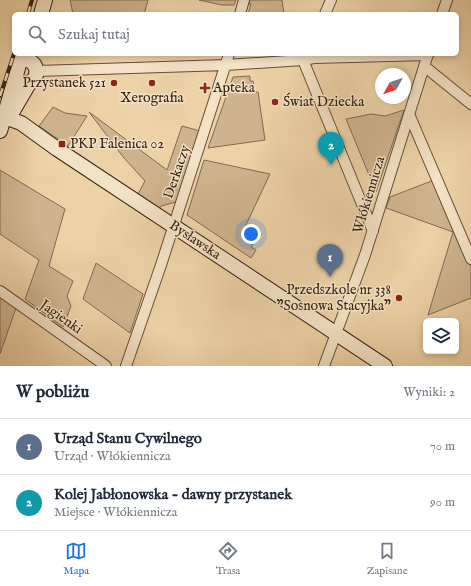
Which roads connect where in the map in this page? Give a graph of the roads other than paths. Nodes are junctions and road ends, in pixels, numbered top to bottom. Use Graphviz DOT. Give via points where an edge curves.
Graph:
graph roads {
  1 [pos="244,0"];
  2 [pos="332,0"];
  3 [pos="447,0"];
  4 [pos="241,12"];
  5 [pos="326,12"];
  6 [pos="443,12"];
  7 [pos="228,56"];
  8 [pos="371,56"];
  9 [pos="427,56"];
  10 [pos="305,57"];
  11 [pos="29,64"];
  12 [pos="226,65"];
  13 [pos="424,66"];
  14 [pos="15,80"];
  15 [pos="471,104"];
  16 [pos="409,114"];
  17 [pos="3,124"];
  18 [pos="173,226"];
  19 [pos="373,231"];
  20 [pos="471,259"];
  21 [pos="0,291"];
  22 [pos="336,333"];
  23 [pos="106,366"];
  24 [pos="126,366"];
  25 [pos="324,366"];
  26 [pos="385,366"];
  1 -- 4 [label="street"];
  2 -- 5 [label="street"];
  3 -- 6 [label="street"];
  7 -- 12 [label="street, Derkaczy"];
  8 -- 10 [label="street"];
  9 -- 13 [label="street, Włókiennicza"];
  10 -- 12 [label="street"];
  10 -- 19 [label="street"];
  11 -- 12 [label="street"];
  11 -- 14 [label="street"];
  11 -- 14 [label="street" via="23,84"];
  11 -- 17 [label="street"];
  12 -- 18 [label="street, Derkaczy"];
  13 -- 15 [label="street"];
  13 -- 16 [label="street, Włókiennicza"];
  14 -- 17 [label="street"];
  16 -- 19 [label="street, Włókiennicza"];
  16 -- 20 [label="street"];
  17 -- 18 [label="street, Bysławska" via="21,123"];
  18 -- 22 [label="street, Bysławska"];
  18 -- 24 [label="street, Derkaczy"];
  19 -- 22 [label="street, Włókiennicza"];
  21 -- 23 [label="street, Jagienki"];
  22 -- 25 [label="street, Włókiennicza"];
  22 -- 26 [label="street, Bysławska"];
}
